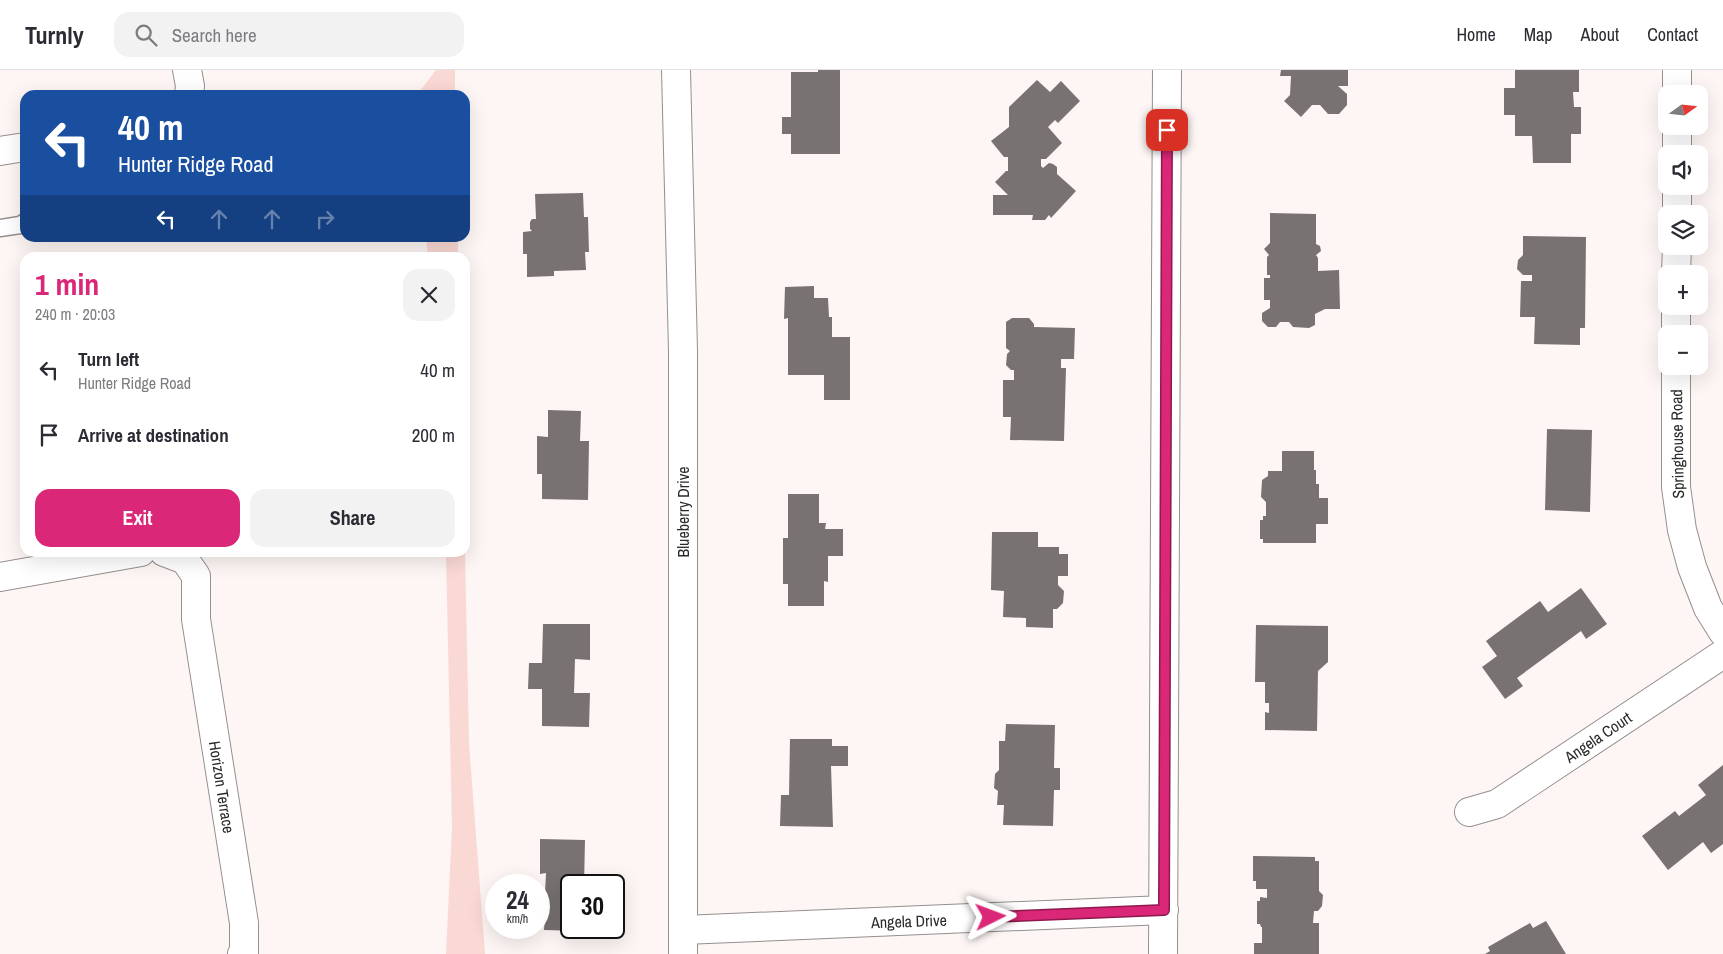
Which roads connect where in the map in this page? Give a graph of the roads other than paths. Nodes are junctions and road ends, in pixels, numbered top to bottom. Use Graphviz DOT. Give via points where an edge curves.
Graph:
graph roads {
  1 [pos="187,70"];
  2 [pos="676,70"];
  3 [pos="1167,70"];
  4 [pos="1677,70"];
  5 [pos="1677,85"];
  6 [pos="190,90"];
  7 [pos="20,148"];
  8 [pos="0,151"];
  9 [pos="20,225"];
  10 [pos="0,228"];
  11 [pos="1676,375"];
  12 [pos="113,557"];
  13 [pos="177,557"];
  14 [pos="0,577"];
  15 [pos="1723,632"];
  16 [pos="1723,654"];
  17 [pos="1469,812"];
  18 [pos="1164,910"];
  19 [pos="683,942"];
  20 [pos="242,954"];
  21 [pos="1163,954"];
  1 -- 6 [label="street"];
  2 -- 19 [label="street, Blueberry Drive" via="683,350"];
  3 -- 18 [label="street"];
  4 -- 5 [label="street"];
  7 -- 8 [label="street"];
  9 -- 10 [label="lane"];
  11 -- 15 [label="street, Springhouse Road" via="1676,487 1682,530 1708,608"];
  12 -- 14 [label="street"];
  13 -- 20 [label="street, Horizon Terrace" via="185,560 196,576 196,620 244,923"];
  16 -- 17 [label="street, Angela Court" via="1497,804"];
  18 -- 19 [label="street, Angela Drive"];
  18 -- 21 [label="street"];
}
